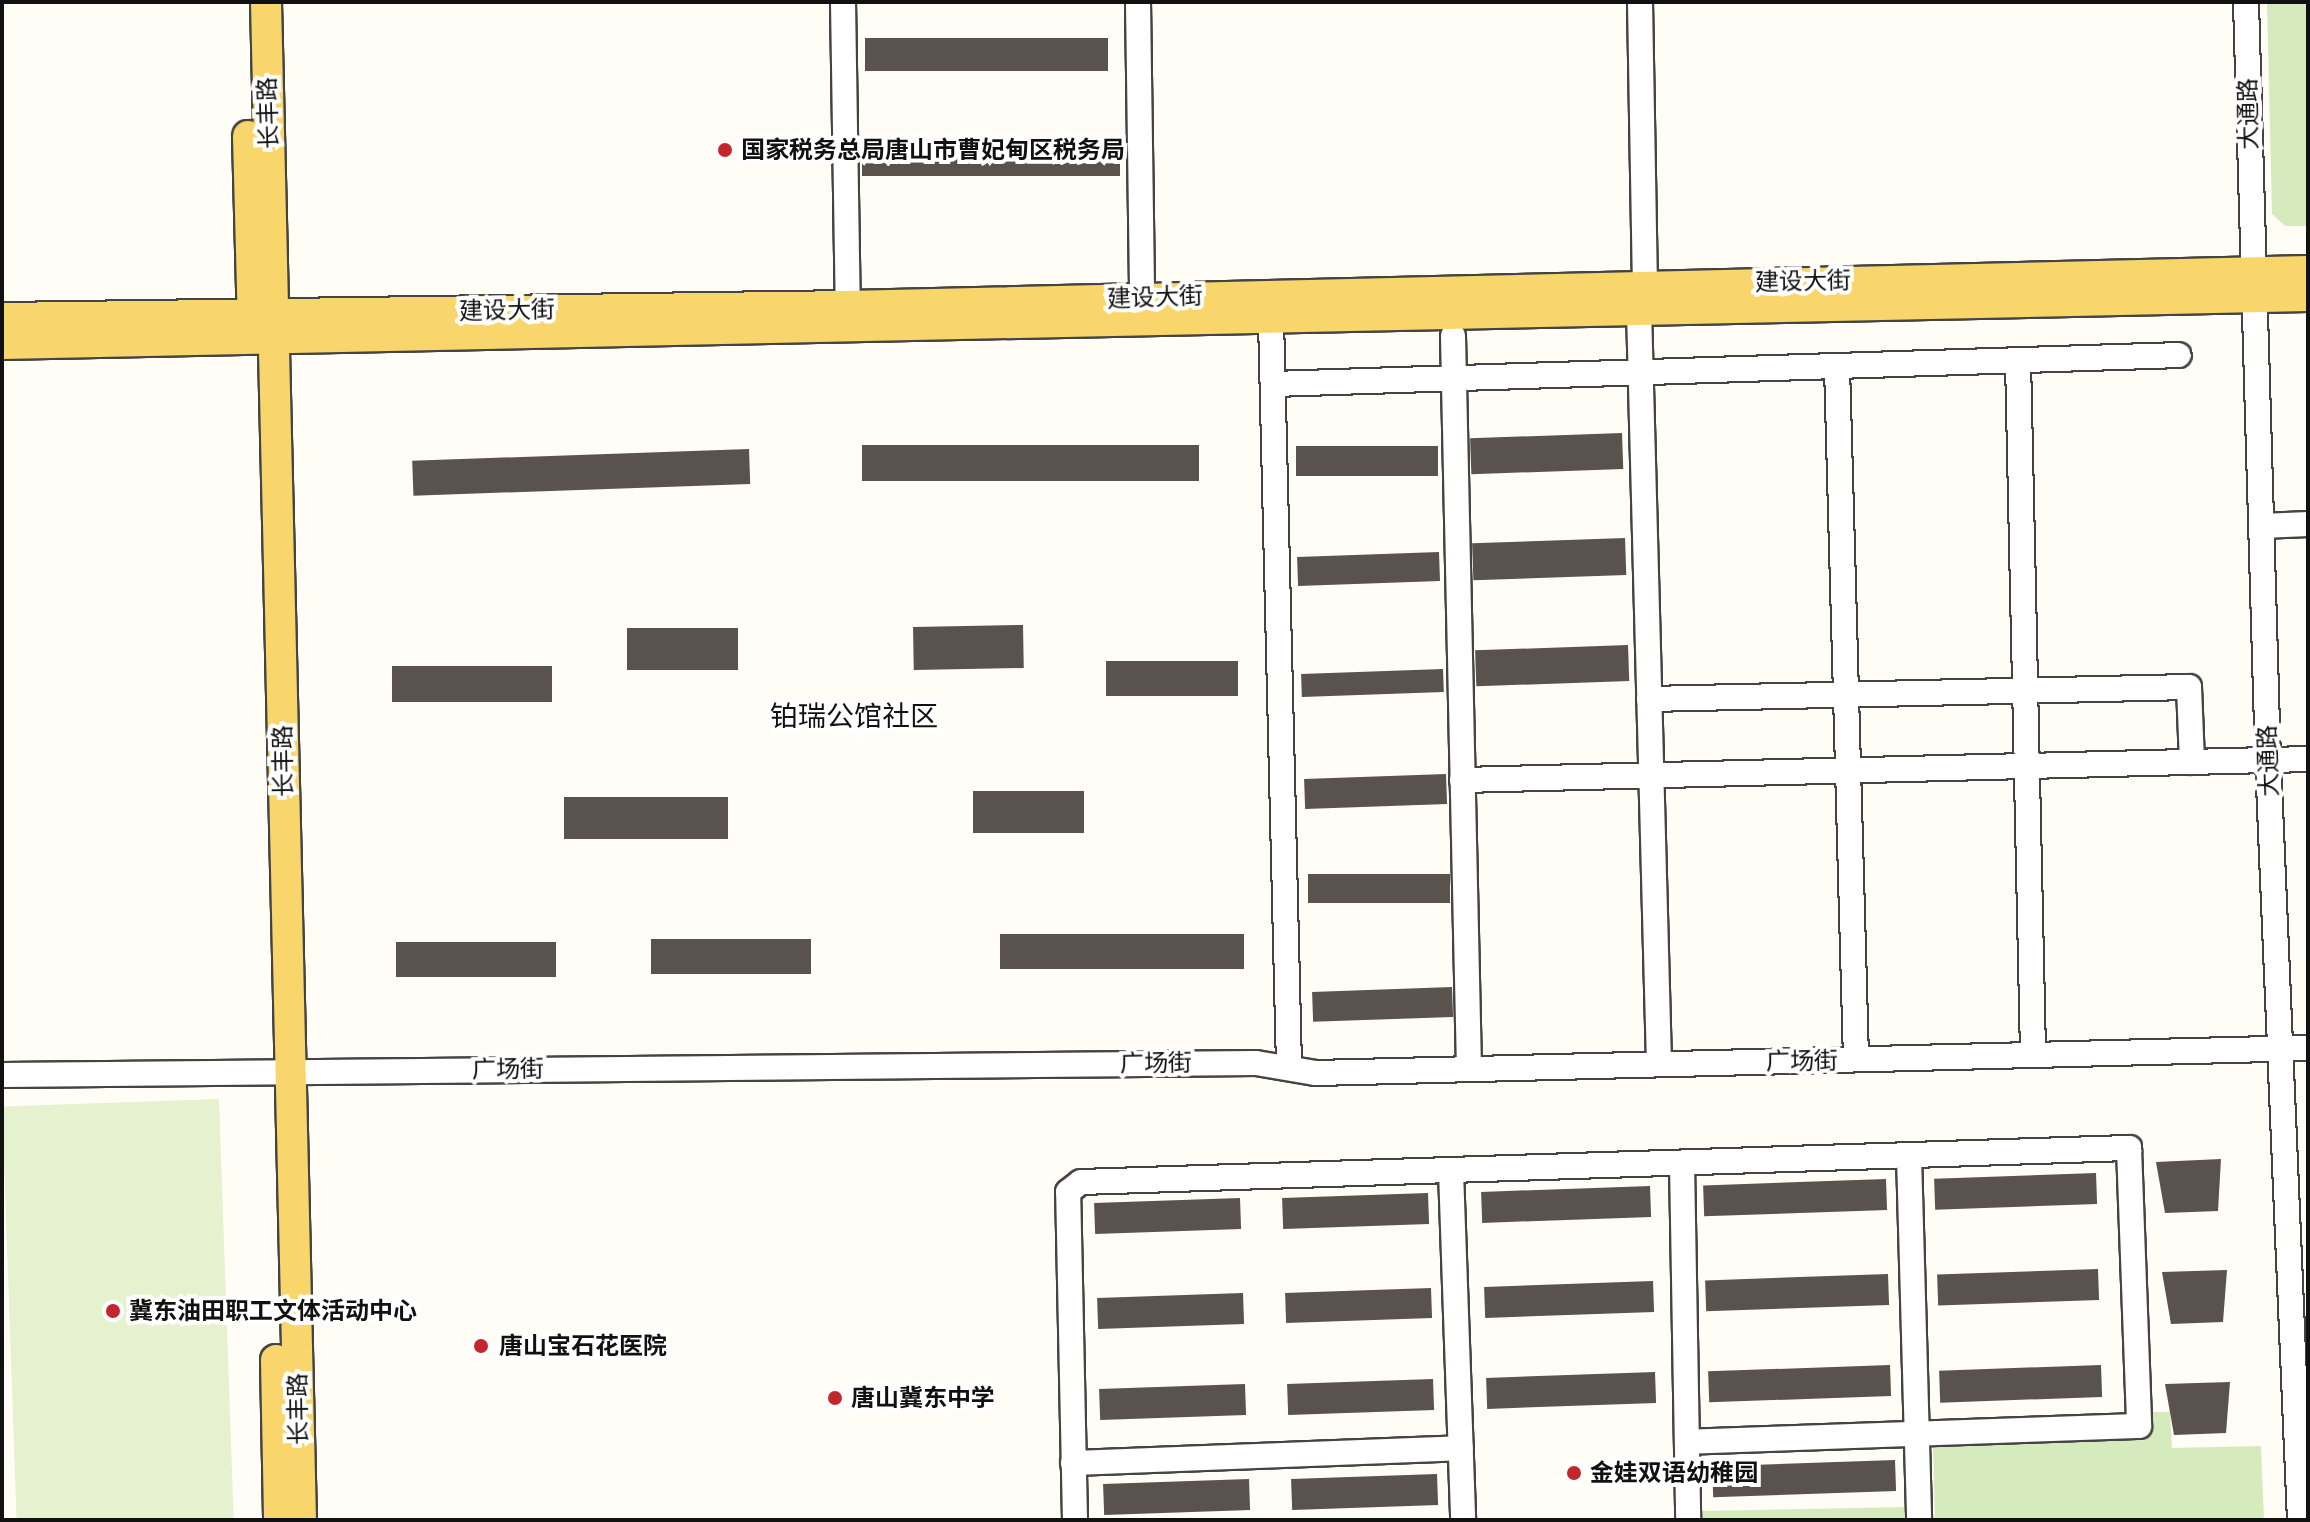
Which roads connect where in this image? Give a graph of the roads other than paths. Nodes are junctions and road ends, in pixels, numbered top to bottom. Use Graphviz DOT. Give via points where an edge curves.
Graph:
graph roads {
  1 [pos="245,2"];
  2 [pos="266,2"];
  3 [pos="843,2"];
  4 [pos="1138,2"];
  5 [pos="1640,2"];
  6 [pos="2246,2"];
  7 [pos="2308,271"];
  8 [pos="2253,285"];
  9 [pos="2308,296"];
  10 [pos="1142,297"];
  11 [pos="1642,297"];
  12 [pos="848,306"];
  13 [pos="2,318"];
  14 [pos="1271,319"];
  15 [pos="263,325"];
  16 [pos="1453,336"];
  17 [pos="2,344"];
  18 [pos="2179,355"];
  19 [pos="2018,360"];
  20 [pos="1837,366"];
  21 [pos="1641,372"];
  22 [pos="1454,378"];
  23 [pos="1273,384"];
  24 [pos="2308,524"];
  25 [pos="2262,526"];
  26 [pos="2025,691"];
  27 [pos="1846,695"];
  28 [pos="1649,699"];
  29 [pos="2308,759"];
  30 [pos="2268,760"];
  31 [pos="2192,762"];
  32 [pos="2026,766"];
  33 [pos="1849,771"];
  34 [pos="1652,775"];
  35 [pos="1462,780"];
  36 [pos="2279,1048"];
  37 [pos="2308,1048"];
  38 [pos="2033,1055"];
  39 [pos="1856,1059"];
  40 [pos="1659,1064"];
  41 [pos="1289,1068"];
  42 [pos="1469,1069"];
  43 [pos="279,1071"];
  44 [pos="2,1075"];
  45 [pos="1909,1156"];
  46 [pos="1682,1163"];
  47 [pos="1451,1171"];
  48 [pos="2302,1426"];
  49 [pos="1916,1434"];
  50 [pos="1687,1442"];
  51 [pos="1461,1448"];
  52 [pos="1073,1463"];
  53 [pos="279,1520"];
  54 [pos="301,1520"];
  55 [pos="1075,1520"];
  56 [pos="1463,1520"];
  57 [pos="1688,1520"];
  58 [pos="1919,1520"];
  59 [pos="2300,1520"];
  1 -- 15 [label="main road"];
  2 -- 15 [label="main road, 长丰路"];
  3 -- 12 [label="street"];
  4 -- 10 [label="street"];
  5 -- 11 [label="street"];
  6 -- 8 [label="street, 大通路"];
  7 -- 8 [label="main road, 建设大街"];
  8 -- 9 [label="main road, 建设大街"];
  8 -- 11 [label="main road, 建设大街"];
  8 -- 25 [label="street, 大通路"];
  10 -- 11 [label="main road, 建设大街"];
  10 -- 12 [label="main road, 建设大街"];
  11 -- 14 [label="main road, 建设大街"];
  11 -- 21 [label="street"];
  12 -- 15 [label="main road, 建设大街"];
  13 -- 15 [label="main road, 建设大街"];
  14 -- 15 [label="main road, 建设大街"];
  14 -- 23 [label="street"];
  15 -- 17 [label="main road, 建设大街"];
  15 -- 43 [label="main road, 长丰路"];
  16 -- 22 [label="street"];
  18 -- 19 [label="street"];
  19 -- 20 [label="street"];
  19 -- 26 [label="street"];
  20 -- 21 [label="street"];
  20 -- 27 [label="street"];
  21 -- 22 [label="street"];
  21 -- 28 [label="street"];
  22 -- 23 [label="street"];
  22 -- 35 [label="street"];
  23 -- 41 [label="street"];
  24 -- 25 [label="street"];
  25 -- 30 [label="street, 大通路"];
  26 -- 27 [label="street"];
  26 -- 31 [label="street" via="2189,687"];
  26 -- 32 [label="street"];
  27 -- 28 [label="street"];
  27 -- 33 [label="street"];
  28 -- 34 [label="street"];
  29 -- 30 [label="street"];
  30 -- 31 [label="street"];
  30 -- 36 [label="street, 大通路"];
  31 -- 32 [label="street"];
  32 -- 33 [label="street"];
  32 -- 38 [label="street"];
  33 -- 34 [label="street"];
  33 -- 39 [label="street"];
  34 -- 35 [label="street"];
  34 -- 40 [label="street"];
  35 -- 42 [label="street"];
  36 -- 37 [label="street, 广场街"];
  36 -- 38 [label="street, 广场街"];
  36 -- 48 [label="street, 大通路"];
  38 -- 39 [label="street, 广场街"];
  39 -- 40 [label="street, 广场街"];
  40 -- 42 [label="street, 广场街"];
  41 -- 42 [label="street, 广场街" via="1316,1073"];
  41 -- 43 [label="street, 广场街" via="1256,1063"];
  43 -- 44 [label="street, 广场街"];
  43 -- 53 [label="main road"];
  43 -- 54 [label="main road, 长丰路"];
  45 -- 46 [label="street"];
  45 -- 49 [label="street"];
  45 -- 49 [label="street" via="2129,1148 2139,1426"];
  46 -- 47 [label="street"];
  46 -- 50 [label="street"];
  47 -- 51 [label="street"];
  47 -- 52 [label="street" via="1081,1182 1068,1192"];
  48 -- 59 [label="street, 大通路"];
  49 -- 50 [label="street"];
  49 -- 58 [label="street"];
  50 -- 57 [label="street"];
  51 -- 52 [label="street"];
  51 -- 56 [label="street"];
  52 -- 55 [label="street"];
}
